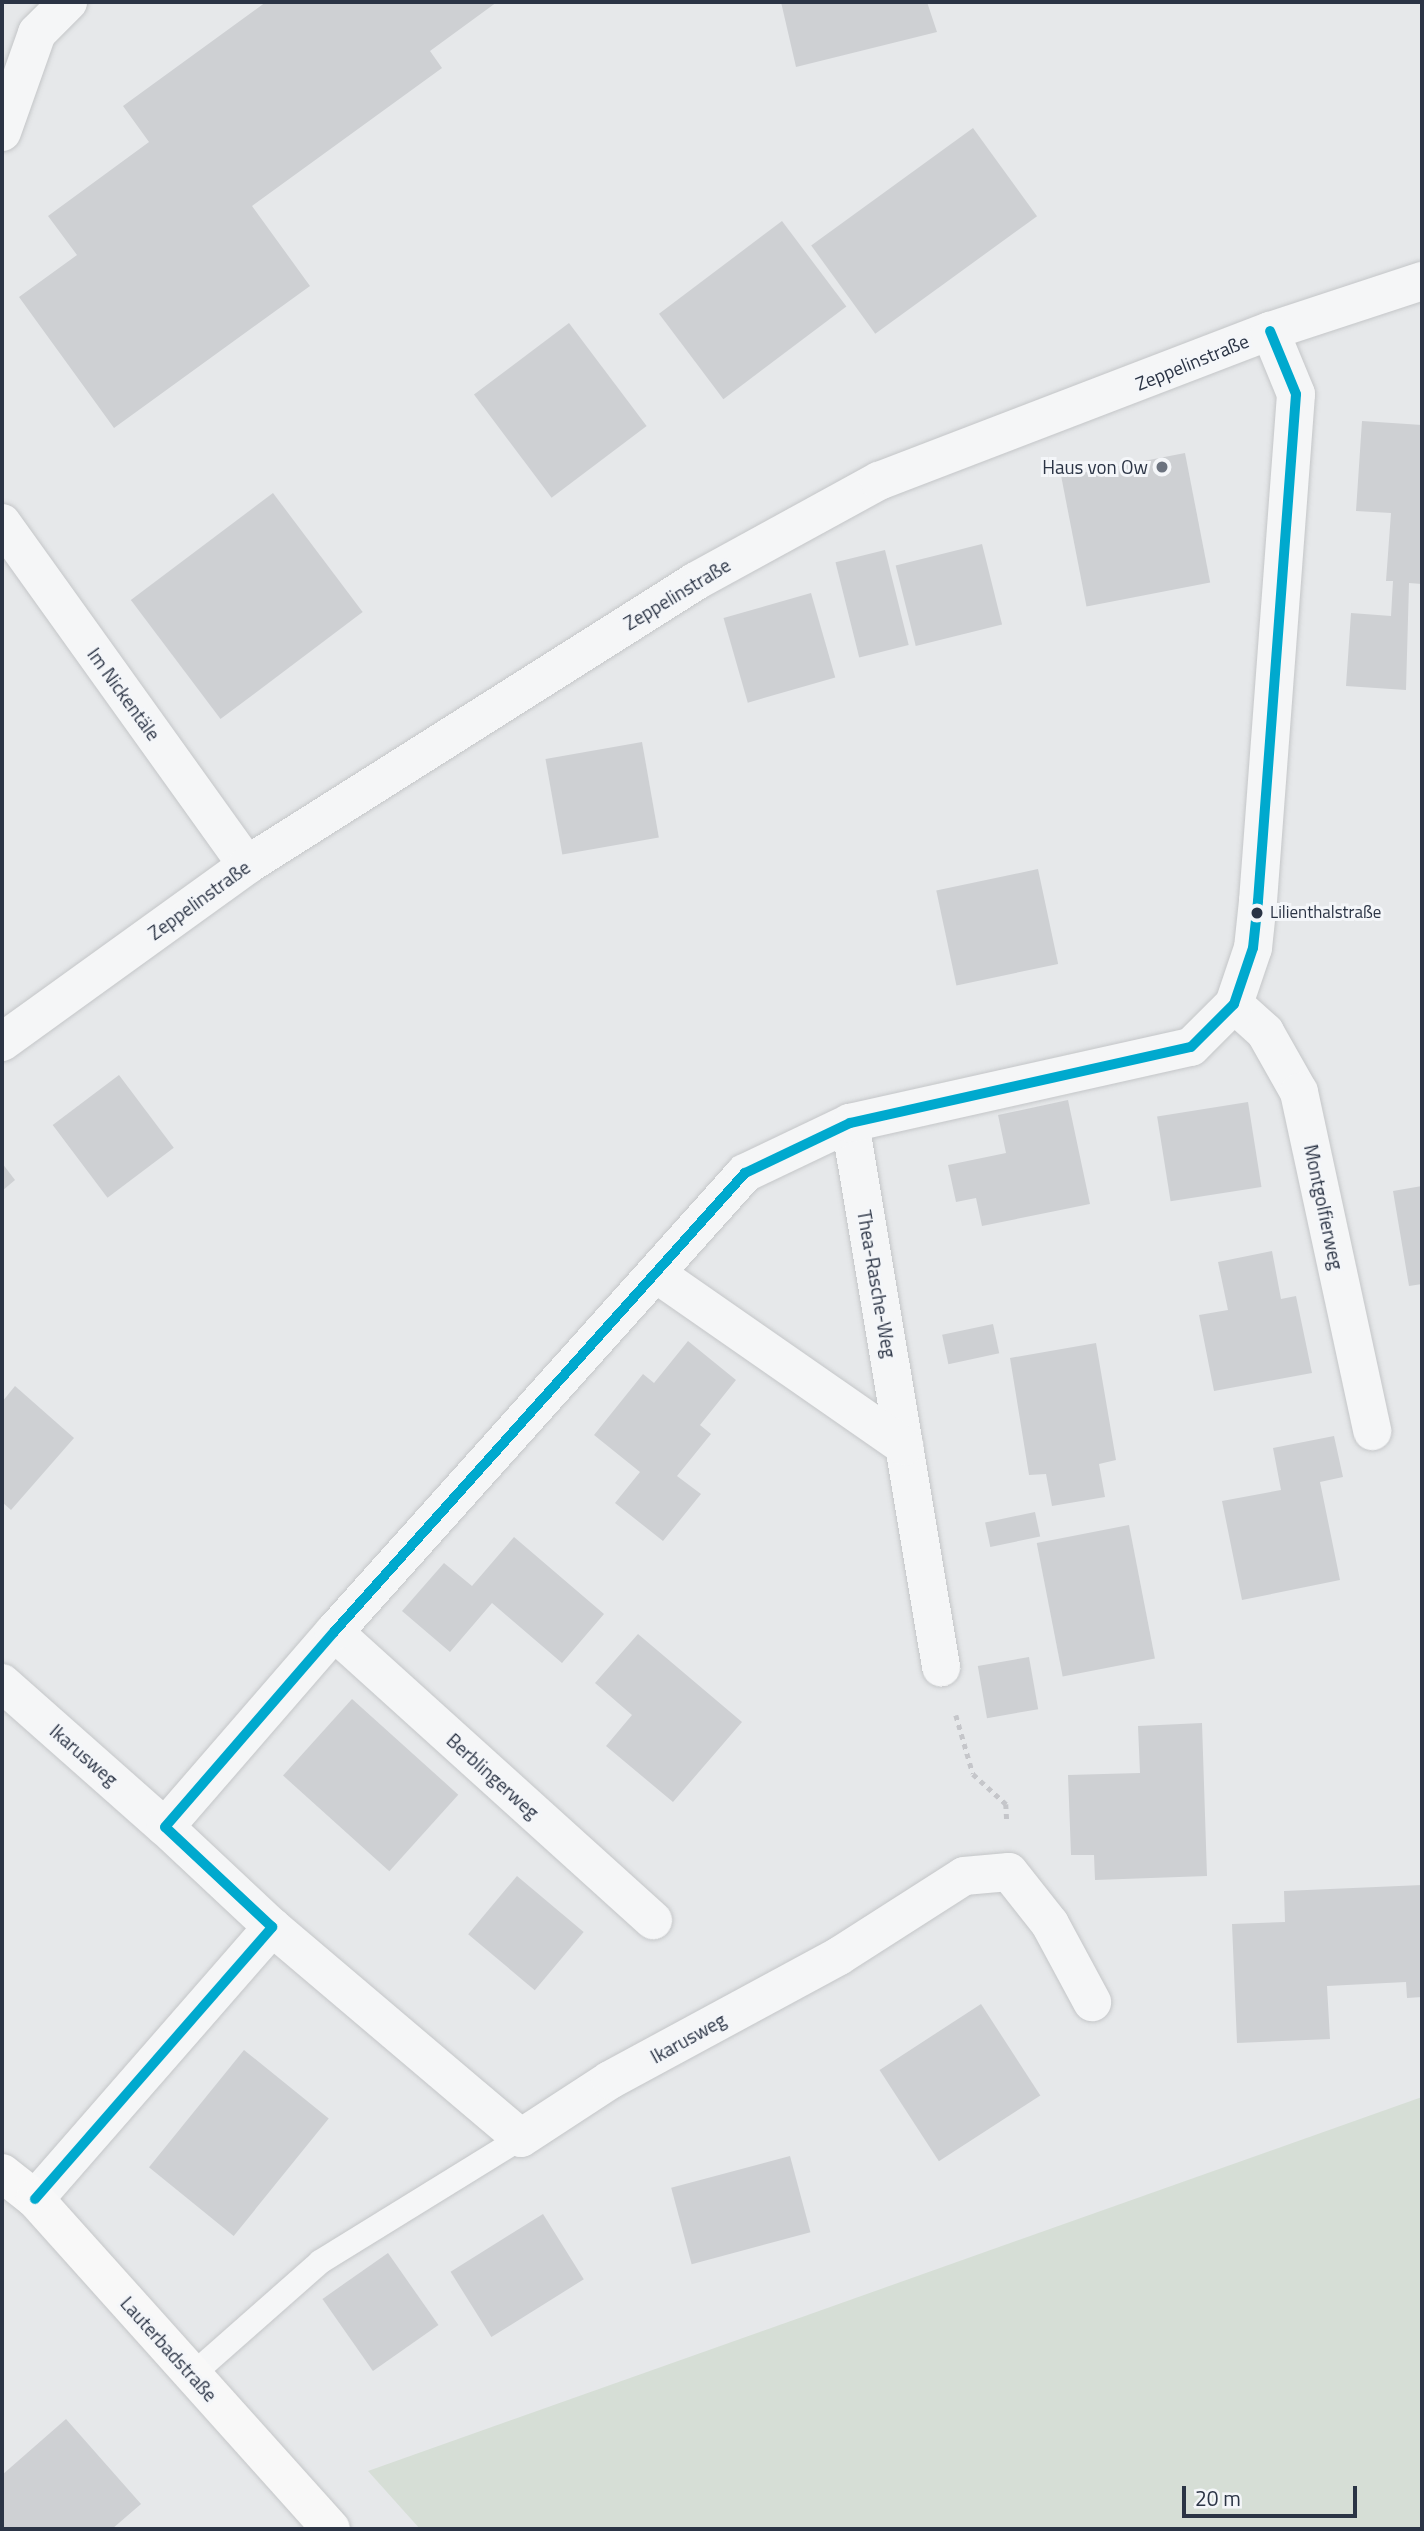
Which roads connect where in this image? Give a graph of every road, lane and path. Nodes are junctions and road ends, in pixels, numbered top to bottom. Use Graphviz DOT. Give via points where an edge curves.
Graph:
graph roads {
  1 [pos="68,2"];
  2 [pos="2,132"];
  3 [pos="1422,281"];
  4 [pos="1270,331"];
  5 [pos="2,523"];
  6 [pos="247,865"];
  7 [pos="1234,1004"];
  8 [pos="2,1042"];
  9 [pos="850,1123"];
  10 [pos="658,1275"];
  11 [pos="1372,1431"];
  12 [pos="904,1446"];
  13 [pos="334,1632"];
  14 [pos="942,1667"];
  15 [pos="2,1683"];
  16 [pos="165,1827"];
  17 [pos="1009,1872"];
  18 [pos="653,1920"];
  19 [pos="272,1927"];
  20 [pos="1092,2002"];
  21 [pos="522,2138"];
  22 [pos="2,2173"];
  23 [pos="35,2199"];
  24 [pos="192,2375"];
  25 [pos="331,2529"];
  1 -- 2 [label="street" via="37,33"];
  3 -- 4 [label="street, Zeppelinstraße"];
  4 -- 6 [label="street, Zeppelinstraße" via="879,481 695,581"];
  4 -- 7 [label="street" via="1296,394 1258,901 1253,948"];
  5 -- 6 [label="street, Im Nickentäle"];
  6 -- 8 [label="street, Zeppelinstraße"];
  7 -- 9 [label="street" via="1191,1047"];
  7 -- 11 [label="street, Montgolfierweg" via="1265,1032 1299,1092"];
  9 -- 10 [label="street" via="745,1173"];
  9 -- 12 [label="street, Thea-Rasche-Weg"];
  10 -- 12 [label="street"];
  10 -- 13 [label="street"];
  12 -- 14 [label="street, Thea-Rasche-Weg"];
  13 -- 16 [label="street"];
  13 -- 18 [label="street, Berblingerweg"];
  14 -- 17 [label="path" via="972,1774 1006,1804"];
  15 -- 16 [label="street, Ikarusweg"];
  16 -- 19 [label="street"];
  17 -- 20 [label="street" via="1050,1924"];
  17 -- 21 [label="street, Ikarusweg" via="964,1876 839,1956 610,2080"];
  19 -- 21 [label="street"];
  19 -- 23 [label="street"];
  21 -- 24 [label="lane" via="320,2262"];
  22 -- 23 [label="main road, Lauterbadstraße"];
  23 -- 24 [label="main road, Lauterbadstraße"];
  24 -- 25 [label="main road, Lauterbadstraße"];
}
